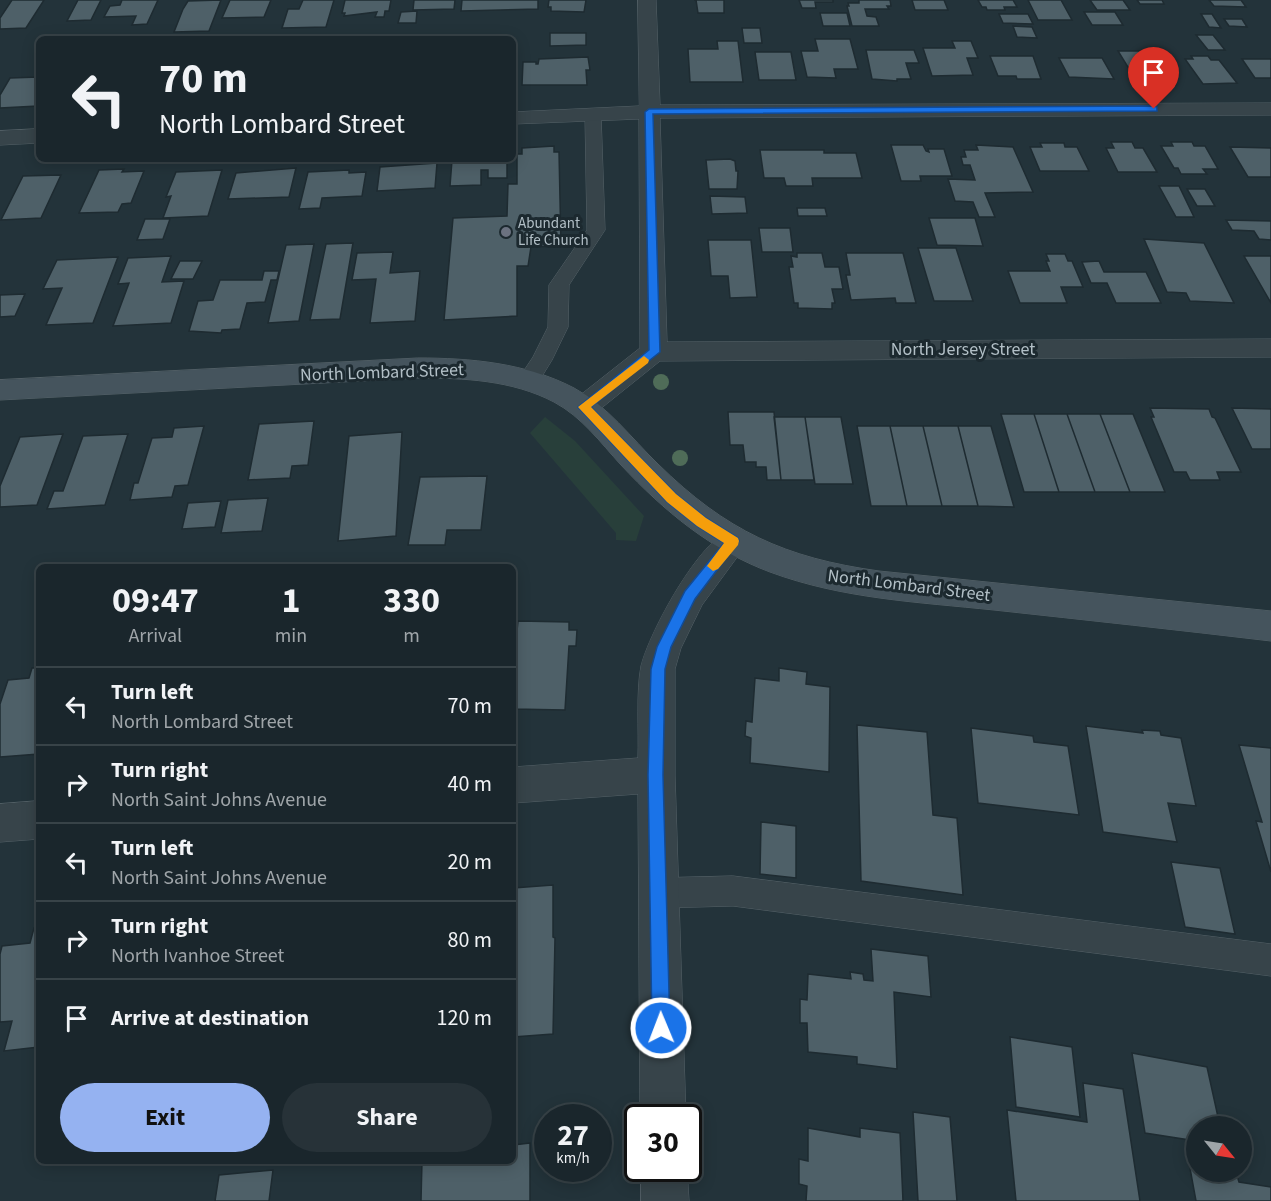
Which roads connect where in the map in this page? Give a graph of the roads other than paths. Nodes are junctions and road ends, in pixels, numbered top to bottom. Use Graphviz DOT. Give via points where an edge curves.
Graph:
graph roads {
  1 [pos="647,0"];
  2 [pos="1271,109"];
  3 [pos="649,112"];
  4 [pos="592,115"];
  5 [pos="516,118"];
  6 [pos="36,136"];
  7 [pos="0,138"];
  8 [pos="1271,348"];
  9 [pos="654,352"];
  10 [pos="528,381"];
  11 [pos="0,390"];
  12 [pos="584,407"];
  13 [pos="733,541"];
  14 [pos="1271,626"];
  15 [pos="656,775"];
  16 [pos="516,785"];
  17 [pos="36,820"];
  18 [pos="0,823"];
  19 [pos="658,892"];
  20 [pos="1271,960"];
  21 [pos="663,1104"];
  22 [pos="664,1182"];
  23 [pos="665,1201"];
  1 -- 3 [label="street"];
  2 -- 3 [label="street"];
  3 -- 4 [label="street"];
  3 -- 9 [label="street"];
  4 -- 5 [label="street"];
  4 -- 10 [label="lane" via="596,230 559,285 558,327"];
  6 -- 7 [label="street"];
  8 -- 9 [label="street, North Jersey Street"];
  9 -- 12 [label="street"];
  10 -- 11 [label="main road, North Lombard Street" via="478,369 418,368"];
  10 -- 12 [label="main road, North Lombard Street"];
  12 -- 13 [label="main road, North Lombard Street" via="672,498"];
  13 -- 14 [label="main road, North Lombard Street" via="798,568 849,580"];
  13 -- 15 [label="street" via="690,595 664,647 656,692"];
  15 -- 16 [label="street"];
  15 -- 19 [label="street"];
  17 -- 18 [label="street"];
  19 -- 20 [label="lane" via="733,891"];
  19 -- 21 [label="street"];
  22 -- 23 [label="street"];
}
